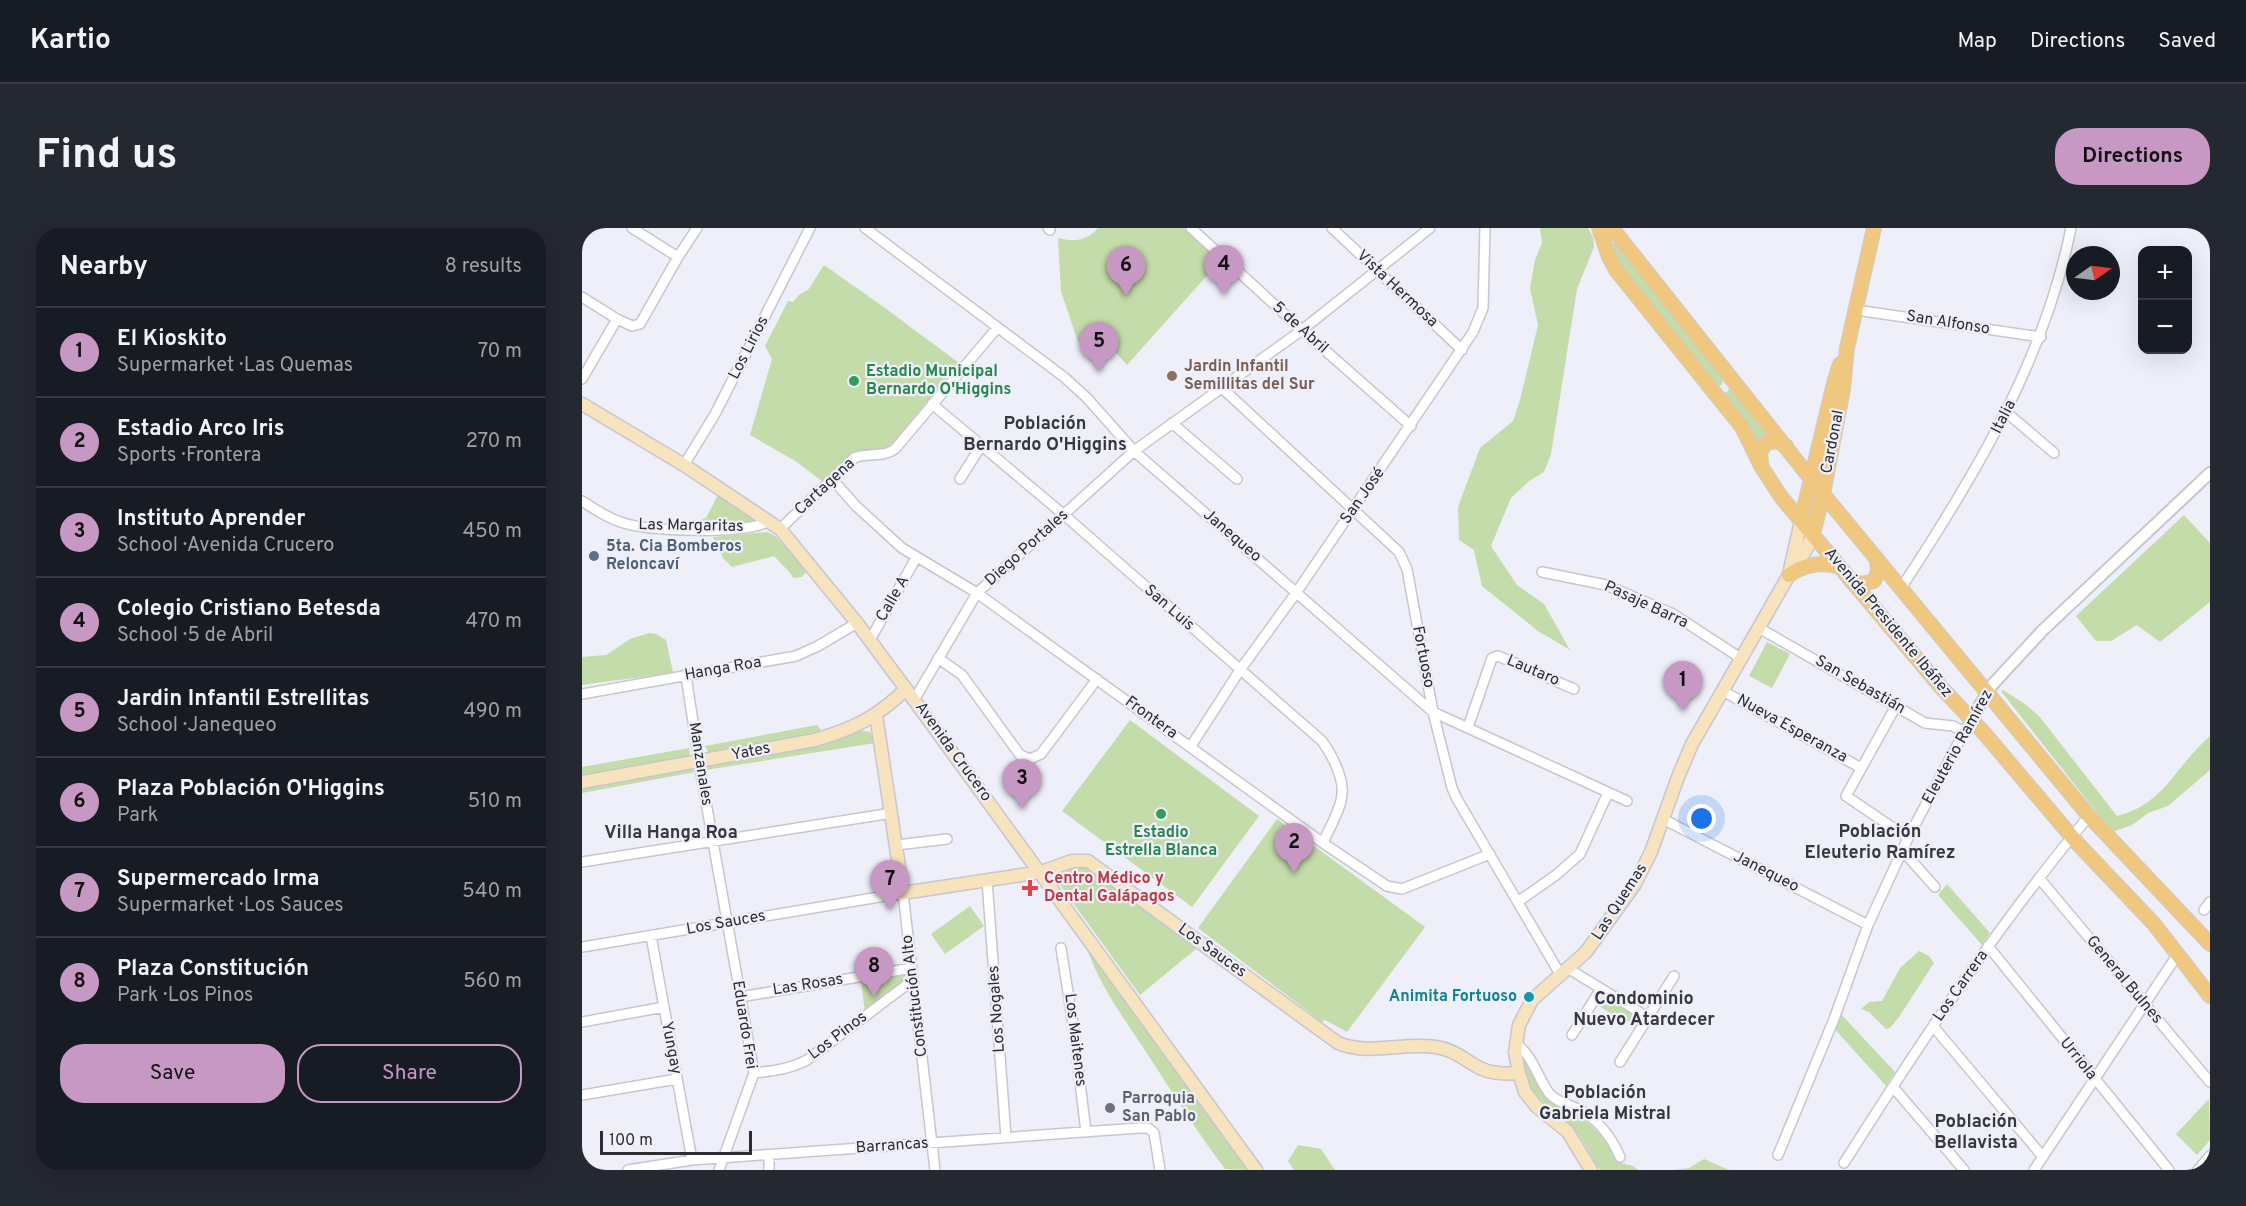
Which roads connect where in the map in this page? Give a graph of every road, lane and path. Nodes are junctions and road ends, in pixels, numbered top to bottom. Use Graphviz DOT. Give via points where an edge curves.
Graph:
graph roads {
  1 [pos="632,228"];
  2 [pos="697,228"];
  3 [pos="810,228"];
  4 [pos="865,228"];
  5 [pos="1191,228"];
  6 [pos="1332,228"];
  7 [pos="1430,228"];
  8 [pos="1599,228"];
  9 [pos="1612,228"];
  10 [pos="1874,228"];
  11 [pos="2072,228"];
  12 [pos="1482,230"];
  13 [pos="1624,242"];
  14 [pos="1605,246"];
  15 [pos="678,257"];
  16 [pos="1377,268"];
  17 [pos="582,297"];
  18 [pos="1856,310"];
  19 [pos="617,319"];
  20 [pos="997,328"];
  21 [pos="1302,330"];
  22 [pos="2041,337"];
  23 [pos="1847,348"];
  24 [pos="1462,350"];
  25 [pos="1728,371"];
  26 [pos="582,380"];
  27 [pos="1708,384"];
  28 [pos="1222,388"];
  29 [pos="582,404"];
  30 [pos="932,404"];
  31 [pos="2006,412"];
  32 [pos="1172,423"];
  33 [pos="1411,426"];
  34 [pos="981,446"];
  35 [pos="1785,446"];
  36 [pos="1134,451"];
  37 [pos="2054,453"];
  38 [pos="1829,461"];
  39 [pos="684,465"];
  40 [pos="1761,466"];
  41 [pos="2210,473"];
  42 [pos="1811,478"];
  43 [pos="832,479"];
  44 [pos="960,479"];
  45 [pos="1237,479"];
  46 [pos="1823,494"];
  47 [pos="582,501"];
  48 [pos="1353,510"];
  49 [pos="1064,514"];
  50 [pos="769,521"];
  51 [pos="1801,521"];
  52 [pos="1847,524"];
  53 [pos="780,529"];
  54 [pos="1813,534"];
  55 [pos="916,558"];
  56 [pos="1877,560"];
  57 [pos="1840,567"];
  58 [pos="1542,572"];
  59 [pos="1789,575"];
  60 [pos="1851,581"];
  61 [pos="1902,590"];
  62 [pos="977,593"];
  63 [pos="1296,593"];
  64 [pos="857,623"];
  65 [pos="1759,628"];
  66 [pos="870,640"];
  67 [pos="938,658"];
  68 [pos="1742,659"];
  69 [pos="1240,670"];
  70 [pos="686,676"];
  71 [pos="1097,679"];
  72 [pos="906,688"];
  73 [pos="1574,689"];
  74 [pos="1723,691"];
  75 [pos="1987,692"];
  76 [pos="582,694"];
  77 [pos="914,700"];
  78 [pos="1896,706"];
  79 [pos="1433,712"];
  80 [pos="876,715"];
  81 [pos="1971,719"];
  82 [pos="1468,727"];
  83 [pos="1964,732"];
  84 [pos="1191,746"];
  85 [pos="699,761"];
  86 [pos="1861,768"];
  87 [pos="582,782"];
  88 [pos="1608,793"];
  89 [pos="1627,801"];
  90 [pos="892,813"];
  91 [pos="2089,816"];
  92 [pos="1663,819"];
  93 [pos="2072,837"];
  94 [pos="1908,838"];
  95 [pos="947,839"];
  96 [pos="712,840"];
  97 [pos="1323,843"];
  98 [pos="897,845"];
  99 [pos="1902,850"];
  100 [pos="1490,854"];
  101 [pos="582,862"];
  102 [pos="1041,872"];
  103 [pos="2039,878"];
  104 [pos="987,880"];
  105 [pos="1935,887"];
  106 [pos="903,893"];
  107 [pos="1519,901"];
  108 [pos="726,922"];
  109 [pos="1868,925"];
  110 [pos="651,936"];
  111 [pos="2210,944"];
  112 [pos="1988,946"];
  113 [pos="582,947"];
  114 [pos="1061,948"];
  115 [pos="2178,954"];
  116 [pos="912,968"];
  117 [pos="1564,971"];
  118 [pos="1674,976"];
  119 [pos="913,980"];
  120 [pos="1601,989"];
  121 [pos="2210,996"];
  122 [pos="740,997"];
  123 [pos="2144,1005"];
  124 [pos="664,1007"];
  125 [pos="1649,1018"];
  126 [pos="582,1022"];
  127 [pos="1933,1026"];
  128 [pos="1572,1035"];
  129 [pos="1515,1043"];
  130 [pos="1620,1062"];
  131 [pos="754,1073"];
  132 [pos="1519,1073"];
  133 [pos="677,1079"];
  134 [pos="2094,1080"];
  135 [pos="2210,1082"];
  136 [pos="1893,1087"];
  137 [pos="582,1095"];
  138 [pos="1086,1132"];
  139 [pos="1006,1137"];
  140 [pos="932,1144"];
  141 [pos="769,1155"];
  142 [pos="1778,1155"];
  143 [pos="2210,1156"];
  144 [pos="1620,1157"];
  145 [pos="2043,1157"];
  146 [pos="723,1158"];
  147 [pos="692,1160"];
  148 [pos="1844,1163"];
  149 [pos="628,1170"];
  150 [pos="719,1170"];
  151 [pos="769,1170"];
  152 [pos="935,1170"];
  153 [pos="1160,1170"];
  154 [pos="1256,1170"];
  155 [pos="1591,1170"];
  156 [pos="1964,1170"];
  157 [pos="2034,1170"];
  158 [pos="2169,1170"];
  159 [pos="2198,1170"];
  1 -- 15 [label="street"];
  2 -- 15 [label="street"];
  3 -- 39 [label="street, Los Lirios" via="715,414"];
  4 -- 20 [label="street, Janequeo"];
  5 -- 21 [label="street, 5 de Abril"];
  6 -- 16 [label="street, Vista Hermosa"];
  7 -- 16 [label="street, Diego Portales"];
  8 -- 14 [label="main road, Avenida Presidente Ibáñez"];
  9 -- 13 [label="main road, Avenida Presidente Ibáñez"];
  10 -- 18 [label="main road, Cardonal"];
  11 -- 22 [label="street, Italia"];
  12 -- 24 [label="street, San José" via="1483,308"];
  13 -- 14 [label="main road" via="1613,238"];
  13 -- 25 [label="main road, Avenida Presidente Ibáñez"];
  14 -- 27 [label="main road, Avenida Presidente Ibáñez" via="1616,270"];
  15 -- 19 [label="street" via="640,324 632,326"];
  16 -- 21 [label="street, Diego Portales"];
  16 -- 24 [label="street, Vista Hermosa"];
  17 -- 19 [label="street"];
  18 -- 22 [label="street, San Alfonso"];
  18 -- 23 [label="main road, Cardonal"];
  19 -- 26 [label="street"];
  20 -- 30 [label="street, Cartagena"];
  20 -- 36 [label="street, Janequeo" via="1064,377"];
  21 -- 28 [label="street, Diego Portales"];
  21 -- 33 [label="street, 5 de Abril"];
  22 -- 31 [label="street, Italia"];
  23 -- 38 [label="main road, Cardonal"];
  23 -- 42 [label="main road, Cardonal" via="1834,382"];
  24 -- 33 [label="street, San José"];
  25 -- 27 [label="main road" via="1729,383 1725,388"];
  25 -- 35 [label="main road, Avenida Presidente Ibáñez"];
  27 -- 40 [label="main road, Avenida Presidente Ibáñez" via="1742,427"];
  28 -- 32 [label="street, Diego Portales"];
  28 -- 48 [label="street, Fortuoso"];
  29 -- 39 [label="main road, Avenida Crucero"];
  30 -- 34 [label="street, San Luis"];
  30 -- 43 [label="street, Cartagena" via="891,452 860,455"];
  31 -- 37 [label="street"];
  31 -- 61 [label="street, Italia"];
  32 -- 36 [label="street, Diego Portales"];
  32 -- 45 [label="street"];
  33 -- 48 [label="street, San José"];
  34 -- 44 [label="street"];
  34 -- 49 [label="street, San Luis"];
  35 -- 40 [label="main road" via="1777,441 1766,443 1760,452"];
  35 -- 42 [label="main road, Avenida Presidente Ibáñez"];
  36 -- 49 [label="street, Diego Portales"];
  36 -- 63 [label="street, Janequeo"];
  38 -- 46 [label="main road, Cardonal"];
  38 -- 52 [label="main road" via="1835,496"];
  39 -- 50 [label="main road, Avenida Crucero"];
  40 -- 51 [label="main road, Avenida Presidente Ibáñez"];
  41 -- 75 [label="street, Eleuterio Ramírez" via="2043,630"];
  42 -- 46 [label="main road, Avenida Presidente Ibáñez"];
  42 -- 51 [label="main road, Cardonal"];
  43 -- 53 [label="street, Cartagena"];
  43 -- 55 [label="street, Frontera" via="872,521"];
  46 -- 52 [label="main road, Avenida Presidente Ibáñez"];
  46 -- 54 [label="main road, Cardonal"];
  47 -- 50 [label="street, Las Margaritas" via="614,520 642,526 742,528"];
  48 -- 63 [label="street, San José"];
  48 -- 79 [label="street, Fortuoso" via="1399,552 1407,569"];
  49 -- 62 [label="street, Diego Portales"];
  49 -- 69 [label="street, San Luis"];
  50 -- 53 [label="main road, Avenida Crucero"];
  51 -- 54 [label="main road, Avenida Presidente Ibáñez"];
  51 -- 59 [label="main road, Las Quemas"];
  52 -- 56 [label="main road, Avenida Presidente Ibáñez"];
  53 -- 64 [label="main road, Avenida Crucero"];
  54 -- 57 [label="main road, Avenida Presidente Ibáñez"];
  54 -- 59 [label="main road, Las Quemas"];
  55 -- 62 [label="street, Frontera"];
  55 -- 66 [label="street, Calle A"];
  56 -- 60 [label="main road" via="1878,572 1872,582 1863,585"];
  56 -- 61 [label="main road, Avenida Presidente Ibáñez"];
  57 -- 59 [label="main road" via="1811,564"];
  57 -- 60 [label="main road, Avenida Presidente Ibáñez"];
  58 -- 68 [label="street, Pasaje Barra" via="1606,585 1673,614"];
  59 -- 65 [label="main road, Las Quemas"];
  60 -- 81 [label="main road, Avenida Presidente Ibáñez"];
  61 -- 75 [label="main road, Avenida Presidente Ibáñez"];
  62 -- 67 [label="street, Diego Portales"];
  62 -- 71 [label="street, Frontera"];
  63 -- 69 [label="street, San José"];
  63 -- 79 [label="street, Janequeo"];
  64 -- 66 [label="main road, Avenida Crucero"];
  64 -- 70 [label="street, Hanga Roa" via="796,656"];
  65 -- 68 [label="main road, Las Quemas"];
  65 -- 78 [label="street, San Sebastián"];
  66 -- 72 [label="main road, Avenida Crucero"];
  67 -- 71 [label="street" via="962,675 1020,755 1030,759 1041,754"];
  67 -- 77 [label="street, Diego Portales"];
  68 -- 74 [label="main road, Las Quemas"];
  69 -- 84 [label="street, San José"];
  69 -- 97 [label="street, San Luis" via="1318,737 1331,757 1342,794"];
  70 -- 76 [label="street, Hanga Roa"];
  70 -- 85 [label="street, Manzanales"];
  71 -- 84 [label="street, Frontera"];
  72 -- 77 [label="main road, Avenida Crucero"];
  72 -- 80 [label="main road, Yates"];
  73 -- 82 [label="street, Lautaro" via="1498,656 1492,658"];
  74 -- 86 [label="street, Nueva Esperanza"];
  74 -- 92 [label="main road, Las Quemas" via="1692,744"];
  75 -- 81 [label="street, Eleuterio Ramírez"];
  75 -- 91 [label="main road, Avenida Presidente Ibáñez"];
  77 -- 102 [label="main road, Avenida Crucero"];
  78 -- 83 [label="street, San Sebastián" via="1925,723 1949,725"];
  78 -- 86 [label="street"];
  79 -- 82 [label="street, Janequeo"];
  79 -- 100 [label="street, Fortuoso" via="1452,788"];
  80 -- 85 [label="main road, Yates" via="815,740"];
  80 -- 90 [label="main road, Constitución Alto"];
  81 -- 83 [label="street, Eleuterio Ramírez"];
  81 -- 93 [label="main road, Avenida Presidente Ibáñez"];
  82 -- 88 [label="street, Janequeo"];
  83 -- 94 [label="street, Eleuterio Ramírez"];
  84 -- 97 [label="street, Frontera"];
  85 -- 87 [label="main road, Yates"];
  85 -- 96 [label="street, Manzanales"];
  86 -- 94 [label="street" via="1846,796"];
  88 -- 89 [label="street, Janequeo"];
  88 -- 107 [label="street" via="1580,854"];
  90 -- 96 [label="street"];
  90 -- 98 [label="main road, Constitución Alto"];
  91 -- 93 [label="street, Los Carrera"];
  91 -- 111 [label="main road, Avenida Presidente Ibáñez"];
  92 -- 109 [label="street, Janequeo"];
  92 -- 117 [label="main road, Las Quemas" via="1635,884 1601,934"];
  93 -- 103 [label="street, Los Carrera"];
  93 -- 115 [label="main road, Avenida Presidente Ibáñez"];
  94 -- 99 [label="street, Eleuterio Ramírez"];
  95 -- 98 [label="street"];
  96 -- 101 [label="street"];
  96 -- 108 [label="street, Manzanales"];
  97 -- 100 [label="street, Frontera" via="1397,890"];
  98 -- 106 [label="main road, Constitución Alto"];
  99 -- 105 [label="street"];
  99 -- 109 [label="street, Eleuterio Ramírez"];
  100 -- 107 [label="street, Fortuoso"];
  102 -- 104 [label="main road, Los Sauces"];
  102 -- 132 [label="main road, Los Sauces" via="1078,860 1092,863 1338,1043 1360,1049 1434,1047 1460,1054 1490,1072"];
  102 -- 154 [label="main road, Avenida Crucero"];
  103 -- 112 [label="street, Los Carrera"];
  103 -- 123 [label="street, General Bulnes"];
  104 -- 106 [label="main road, Los Sauces"];
  104 -- 139 [label="street, Los Nogales"];
  106 -- 108 [label="street, Los Sauces"];
  106 -- 116 [label="street, Constitución Alto"];
  107 -- 117 [label="street, Fortuoso"];
  108 -- 110 [label="street, Los Sauces"];
  108 -- 122 [label="street, Eduardo Frei"];
  109 -- 142 [label="street, Eleuterio Ramírez"];
  110 -- 113 [label="street, Los Sauces"];
  110 -- 124 [label="street, Yungay"];
  112 -- 127 [label="street, Los Carrera"];
  112 -- 134 [label="street, Urriola"];
  114 -- 138 [label="street, Los Maitenes"];
  115 -- 121 [label="main road, Avenida Presidente Ibáñez"];
  115 -- 123 [label="street"];
  116 -- 119 [label="street, Constitución Alto"];
  116 -- 122 [label="street, Las Rosas"];
  117 -- 120 [label="street"];
  117 -- 129 [label="main road, Las Quemas" via="1532,1000"];
  118 -- 125 [label="street"];
  119 -- 131 [label="street, Los Pinos" via="807,1060 780,1070"];
  119 -- 140 [label="street, Constitución Alto"];
  120 -- 125 [label="street"];
  120 -- 128 [label="street"];
  122 -- 131 [label="street, Eduardo Frei"];
  123 -- 134 [label="street"];
  123 -- 135 [label="street, General Bulnes"];
  124 -- 126 [label="street"];
  124 -- 133 [label="street, Yungay"];
  125 -- 130 [label="street"];
  127 -- 136 [label="street, Los Carrera"];
  127 -- 145 [label="street"];
  129 -- 132 [label="main road, Las Quemas"];
  129 -- 144 [label="street" via="1527,1054 1555,1099 1602,1126"];
  131 -- 146 [label="street, Eduardo Frei"];
  132 -- 155 [label="main road, Las Quemas" via="1530,1099 1568,1132"];
  133 -- 137 [label="street"];
  133 -- 147 [label="street, Yungay"];
  134 -- 145 [label="street"];
  134 -- 158 [label="street, Urriola"];
  136 -- 148 [label="street, Los Carrera"];
  136 -- 156 [label="street"];
  138 -- 139 [label="street, Barrancas"];
  138 -- 153 [label="street, Barrancas" via="1148,1128 1154,1133"];
  139 -- 140 [label="street, Barrancas"];
  140 -- 141 [label="street, Barrancas"];
  140 -- 152 [label="street, Constitución Alto"];
  141 -- 146 [label="street, Barrancas"];
  141 -- 151 [label="street"];
  143 -- 159 [label="street"];
  145 -- 157 [label="street"];
  146 -- 147 [label="street, Barrancas"];
  146 -- 150 [label="street, Eduardo Frei"];
  147 -- 149 [label="street, Barrancas"];
}
